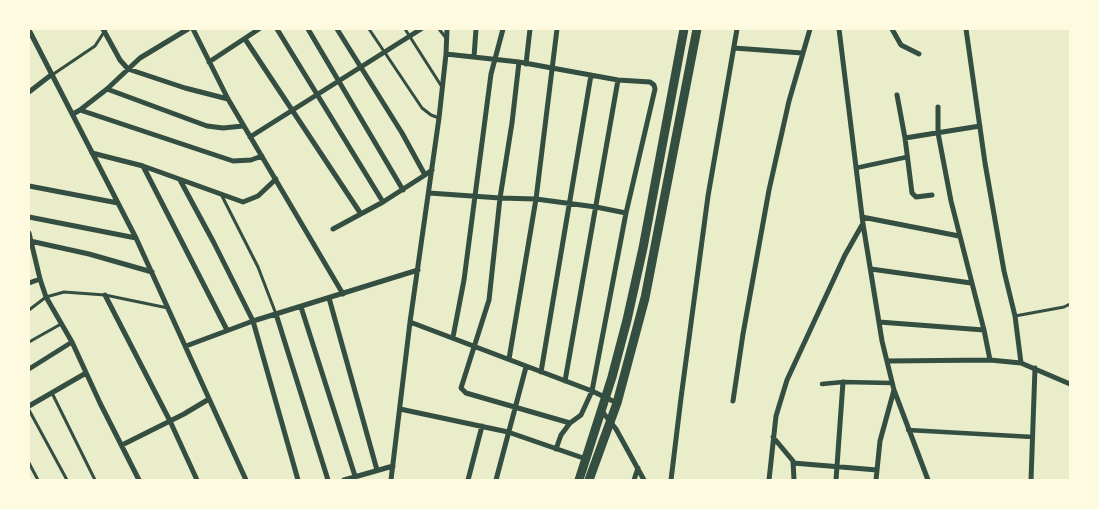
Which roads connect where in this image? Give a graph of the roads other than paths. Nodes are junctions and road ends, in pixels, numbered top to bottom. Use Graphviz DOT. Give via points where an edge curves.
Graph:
graph roads {
  1 [pos="32,29"];
  2 [pos="188,29"];
  3 [pos="193,29"];
  4 [pos="259,29"];
  5 [pos="278,29"];
  6 [pos="308,29"];
  7 [pos="337,29"];
  8 [pos="369,29"];
  9 [pos="405,29"];
  10 [pos="421,29"];
  11 [pos="440,29"];
  12 [pos="446,29"];
  13 [pos="476,29"];
  14 [pos="503,29"];
  15 [pos="530,29"];
  16 [pos="557,29"];
  17 [pos="684,29"];
  18 [pos="697,29"];
  19 [pos="737,29"];
  20 [pos="810,29"];
  21 [pos="839,29"];
  22 [pos="892,29"];
  23 [pos="966,29"];
  24 [pos="104,30"];
  25 [pos="29,31"];
  26 [pos="410,36"];
  27 [pos="446,38"];
  28 [pos="245,39"];
  29 [pos="734,48"];
  30 [pos="384,52"];
  31 [pos="802,53"];
  32 [pos="446,54"];
  33 [pos="919,54"];
  34 [pos="474,57"];
  35 [pos="494,59"];
  36 [pos="209,62"];
  37 [pos="518,62"];
  38 [pos="526,64"];
  39 [pos="361,66"];
  40 [pos="553,68"];
  41 [pos="128,69"];
  42 [pos="51,75"];
  43 [pos="591,75"];
  44 [pos="339,80"];
  45 [pos="618,80"];
  46 [pos="442,87"];
  47 [pos="107,89"];
  48 [pos="29,92"];
  49 [pos="317,93"];
  50 [pos="897,95"];
  51 [pos="228,99"];
  52 [pos="938,107"];
  53 [pos="292,109"];
  54 [pos="80,110"];
  55 [pos="72,114"];
  56 [pos="439,118"];
  57 [pos="243,126"];
  58 [pos="980,126"];
  59 [pos="938,133"];
  60 [pos="250,136"];
  61 [pos="905,138"];
  62 [pos="92,153"];
  63 [pos="262,156"];
  64 [pos="907,157"];
  65 [pos="143,166"];
  66 [pos="856,168"];
  67 [pos="432,170"];
  68 [pos="425,175"];
  69 [pos="276,179"];
  70 [pos="180,180"];
  71 [pos="29,186"];
  72 [pos="403,190"];
  73 [pos="429,193"];
  74 [pos="932,195"];
  75 [pos="222,196"];
  76 [pos="474,196"];
  77 [pos="500,198"];
  78 [pos="536,199"];
  79 [pos="118,202"];
  80 [pos="382,202"];
  81 [pos="570,203"];
  82 [pos="596,207"];
  83 [pos="626,213"];
  84 [pos="361,214"];
  85 [pos="29,217"];
  86 [pos="862,217"];
  87 [pos="863,224"];
  88 [pos="333,229"];
  89 [pos="29,233"];
  90 [pos="959,236"];
  91 [pos="136,238"];
  92 [pos="30,241"];
  93 [pos="871,269"];
  94 [pos="418,270"];
  95 [pos="152,272"];
  96 [pos="40,279"];
  97 [pos="29,283"];
  98 [pos="971,283"];
  99 [pos="343,294"];
  100 [pos="104,295"];
  101 [pos="46,297"];
  102 [pos="329,298"];
  103 [pos="1070,304"];
  104 [pos="301,306"];
  105 [pos="168,308"];
  106 [pos="29,310"];
  107 [pos="276,314"];
  108 [pos="1016,316"];
  109 [pos="253,321"];
  110 [pos="410,322"];
  111 [pos="879,322"];
  112 [pos="62,323"];
  113 [pos="227,330"];
  114 [pos="984,330"];
  115 [pos="453,337"];
  116 [pos="29,342"];
  117 [pos="72,342"];
  118 [pos="186,346"];
  119 [pos="473,346"];
  120 [pos="509,359"];
  121 [pos="990,360"];
  122 [pos="887,362"];
  123 [pos="1022,363"];
  124 [pos="526,366"];
  125 [pos="1035,368"];
  126 [pos="29,370"];
  127 [pos="541,372"];
  128 [pos="86,373"];
  129 [pos="565,381"];
  130 [pos="843,382"];
  131 [pos="892,383"];
  132 [pos="822,384"];
  133 [pos="1070,384"];
  134 [pos="894,390"];
  135 [pos="592,391"];
  136 [pos="52,393"];
  137 [pos="606,397"];
  138 [pos="209,398"];
  139 [pos="733,401"];
  140 [pos="617,403"];
  141 [pos="29,406"];
  142 [pos="516,407"];
  143 [pos="400,409"];
  144 [pos="29,410"];
  145 [pos="601,410"];
  146 [pos="611,420"];
  147 [pos="170,421"];
  148 [pos="570,423"];
  149 [pos="482,426"];
  150 [pos="908,430"];
  151 [pos="508,432"];
  152 [pos="773,437"];
  153 [pos="1032,437"];
  154 [pos="122,445"];
  155 [pos="556,449"];
  156 [pos="586,459"];
  157 [pos="29,463"];
  158 [pos="793,463"];
  159 [pos="393,466"];
  160 [pos="837,466"];
  161 [pos="638,468"];
  162 [pos="377,470"];
  163 [pos="877,470"];
  164 [pos="356,476"];
  165 [pos="38,480"];
  166 [pos="67,480"];
  167 [pos="95,480"];
  168 [pos="139,480"];
  169 [pos="196,480"];
  170 [pos="246,480"];
  171 [pos="298,480"];
  172 [pos="328,480"];
  173 [pos="344,480"];
  174 [pos="391,480"];
  175 [pos="468,480"];
  176 [pos="496,480"];
  177 [pos="579,480"];
  178 [pos="589,480"];
  179 [pos="634,480"];
  180 [pos="644,480"];
  181 [pos="671,480"];
  182 [pos="769,480"];
  183 [pos="794,480"];
  184 [pos="836,480"];
  185 [pos="876,480"];
  186 [pos="928,480"];
  187 [pos="1031,480"];
  1 -- 25 [label="lane"];
  2 -- 41 [label="street" via="150,50"];
  3 -- 36 [label="street"];
  4 -- 28 [label="street"];
  5 -- 49 [label="street"];
  6 -- 44 [label="street"];
  7 -- 39 [label="street"];
  8 -- 30 [label="lane"];
  9 -- 26 [label="lane"];
  10 -- 26 [label="street"];
  11 -- 27 [label="lane"];
  12 -- 27 [label="street"];
  13 -- 34 [label="street"];
  14 -- 35 [label="street"];
  15 -- 38 [label="street"];
  16 -- 40 [label="street"];
  17 -- 137 [label="main road" via="643,248"];
  18 -- 140 [label="main road" via="645,298"];
  19 -- 29 [label="street"];
  20 -- 31 [label="street"];
  21 -- 66 [label="street"];
  22 -- 33 [label="street" via="902,45"];
  23 -- 58 [label="street"];
  24 -- 41 [label="street"];
  24 -- 42 [label="lane" via="94,46"];
  25 -- 42 [label="street"];
  26 -- 30 [label="street"];
  26 -- 46 [label="lane"];
  27 -- 32 [label="street"];
  28 -- 36 [label="street"];
  28 -- 53 [label="street"];
  29 -- 31 [label="street"];
  29 -- 181 [label="street" via="705,215"];
  30 -- 39 [label="street"];
  30 -- 56 [label="lane" via="422,108"];
  31 -- 139 [label="street" via="769,190"];
  32 -- 34 [label="street"];
  32 -- 46 [label="street"];
  34 -- 35 [label="street"];
  35 -- 37 [label="street"];
  35 -- 76 [label="street"];
  36 -- 51 [label="street"];
  37 -- 38 [label="street"];
  37 -- 77 [label="street"];
  38 -- 40 [label="street"];
  39 -- 44 [label="street"];
  39 -- 68 [label="street"];
  40 -- 43 [label="street"];
  40 -- 78 [label="street"];
  41 -- 47 [label="street"];
  41 -- 51 [label="street"];
  42 -- 48 [label="street"];
  42 -- 55 [label="street"];
  43 -- 45 [label="street"];
  43 -- 81 [label="street"];
  44 -- 49 [label="street"];
  44 -- 72 [label="street"];
  45 -- 82 [label="street"];
  45 -- 83 [label="street" via="650,82 655,89"];
  46 -- 56 [label="street"];
  47 -- 54 [label="street"];
  47 -- 57 [label="street" via="207,126"];
  49 -- 53 [label="street"];
  49 -- 80 [label="street"];
  50 -- 61 [label="street"];
  51 -- 57 [label="street"];
  52 -- 59 [label="street"];
  53 -- 60 [label="street"];
  53 -- 84 [label="street"];
  54 -- 55 [label="street"];
  54 -- 63 [label="street" via="233,161"];
  55 -- 62 [label="street"];
  56 -- 67 [label="street"];
  57 -- 60 [label="street"];
  58 -- 59 [label="street"];
  58 -- 108 [label="street" via="1004,270"];
  59 -- 61 [label="street"];
  59 -- 90 [label="street"];
  60 -- 63 [label="street"];
  61 -- 64 [label="street"];
  62 -- 65 [label="street"];
  62 -- 79 [label="street"];
  63 -- 69 [label="street"];
  64 -- 66 [label="street"];
  64 -- 74 [label="street" via="912,193 916,197"];
  65 -- 70 [label="street"];
  65 -- 113 [label="street"];
  66 -- 86 [label="street"];
  67 -- 68 [label="street"];
  67 -- 73 [label="street"];
  68 -- 72 [label="street"];
  69 -- 75 [label="street" via="248,202"];
  69 -- 99 [label="street"];
  70 -- 75 [label="street"];
  70 -- 109 [label="street"];
  71 -- 79 [label="street"];
  72 -- 80 [label="street"];
  73 -- 76 [label="street"];
  73 -- 94 [label="street"];
  75 -- 107 [label="lane" via="258,267"];
  76 -- 77 [label="street"];
  76 -- 115 [label="street" via="461,301"];
  77 -- 78 [label="street"];
  77 -- 119 [label="street" via="489,300"];
  78 -- 81 [label="street"];
  78 -- 120 [label="street"];
  79 -- 91 [label="street"];
  80 -- 84 [label="street"];
  81 -- 82 [label="street"];
  81 -- 127 [label="street"];
  82 -- 83 [label="street"];
  82 -- 129 [label="street"];
  83 -- 135 [label="street"];
  84 -- 88 [label="street"];
  85 -- 91 [label="street"];
  86 -- 87 [label="street"];
  86 -- 90 [label="street"];
  87 -- 93 [label="street"];
  87 -- 152 [label="street" via="787,380"];
  89 -- 92 [label="street"];
  90 -- 98 [label="street"];
  91 -- 95 [label="street"];
  92 -- 95 [label="street"];
  92 -- 96 [label="street"];
  93 -- 98 [label="street"];
  93 -- 111 [label="street"];
  94 -- 99 [label="street"];
  94 -- 110 [label="street"];
  95 -- 105 [label="street"];
  96 -- 97 [label="street"];
  96 -- 101 [label="street"];
  98 -- 114 [label="street"];
  99 -- 102 [label="street"];
  100 -- 101 [label="lane" via="64,292"];
  100 -- 105 [label="lane"];
  100 -- 147 [label="street"];
  101 -- 106 [label="lane"];
  101 -- 112 [label="street"];
  102 -- 104 [label="street"];
  102 -- 162 [label="street"];
  103 -- 108 [label="lane"];
  104 -- 107 [label="street"];
  104 -- 164 [label="street"];
  105 -- 118 [label="street"];
  107 -- 109 [label="street"];
  107 -- 172 [label="street"];
  108 -- 123 [label="street"];
  109 -- 113 [label="street"];
  109 -- 171 [label="street"];
  110 -- 115 [label="street"];
  110 -- 143 [label="street"];
  111 -- 114 [label="street"];
  111 -- 122 [label="street"];
  112 -- 116 [label="lane"];
  112 -- 117 [label="street"];
  113 -- 118 [label="street"];
  114 -- 121 [label="street"];
  115 -- 119 [label="street"];
  117 -- 126 [label="street"];
  117 -- 128 [label="street"];
  118 -- 138 [label="street"];
  119 -- 120 [label="street"];
  119 -- 142 [label="street" via="462,389 466,393"];
  120 -- 124 [label="street"];
  121 -- 122 [label="street"];
  121 -- 123 [label="street"];
  122 -- 131 [label="street"];
  123 -- 125 [label="street"];
  124 -- 127 [label="street"];
  124 -- 142 [label="street"];
  125 -- 133 [label="street"];
  125 -- 153 [label="street"];
  127 -- 129 [label="street"];
  128 -- 136 [label="street"];
  128 -- 154 [label="street"];
  129 -- 135 [label="street"];
  130 -- 131 [label="street"];
  130 -- 132 [label="street"];
  130 -- 160 [label="street"];
  131 -- 134 [label="street"];
  134 -- 150 [label="street"];
  134 -- 163 [label="street" via="880,441"];
  135 -- 137 [label="street"];
  135 -- 148 [label="street" via="580,415"];
  136 -- 141 [label="street"];
  136 -- 167 [label="lane"];
  137 -- 140 [label="street"];
  137 -- 145 [label="main road"];
  138 -- 147 [label="street"];
  138 -- 170 [label="street"];
  140 -- 146 [label="main road"];
  142 -- 148 [label="street"];
  142 -- 151 [label="street"];
  143 -- 149 [label="street"];
  143 -- 159 [label="street"];
  144 -- 166 [label="lane"];
  145 -- 146 [label="street"];
  145 -- 156 [label="main road"];
  146 -- 161 [label="street"];
  146 -- 178 [label="main road"];
  147 -- 154 [label="street"];
  147 -- 169 [label="street"];
  148 -- 155 [label="street"];
  149 -- 151 [label="street"];
  149 -- 175 [label="street"];
  150 -- 153 [label="street"];
  150 -- 186 [label="street"];
  151 -- 155 [label="street"];
  151 -- 176 [label="street"];
  152 -- 158 [label="street"];
  152 -- 182 [label="street"];
  153 -- 187 [label="street"];
  154 -- 168 [label="street"];
  155 -- 156 [label="street"];
  156 -- 177 [label="main road"];
  157 -- 165 [label="lane"];
  158 -- 160 [label="street"];
  158 -- 183 [label="street"];
  159 -- 162 [label="street"];
  159 -- 174 [label="street"];
  160 -- 163 [label="street"];
  160 -- 184 [label="street"];
  161 -- 179 [label="street"];
  161 -- 180 [label="street"];
  162 -- 164 [label="street"];
  163 -- 185 [label="street"];
  164 -- 173 [label="street"];
}
